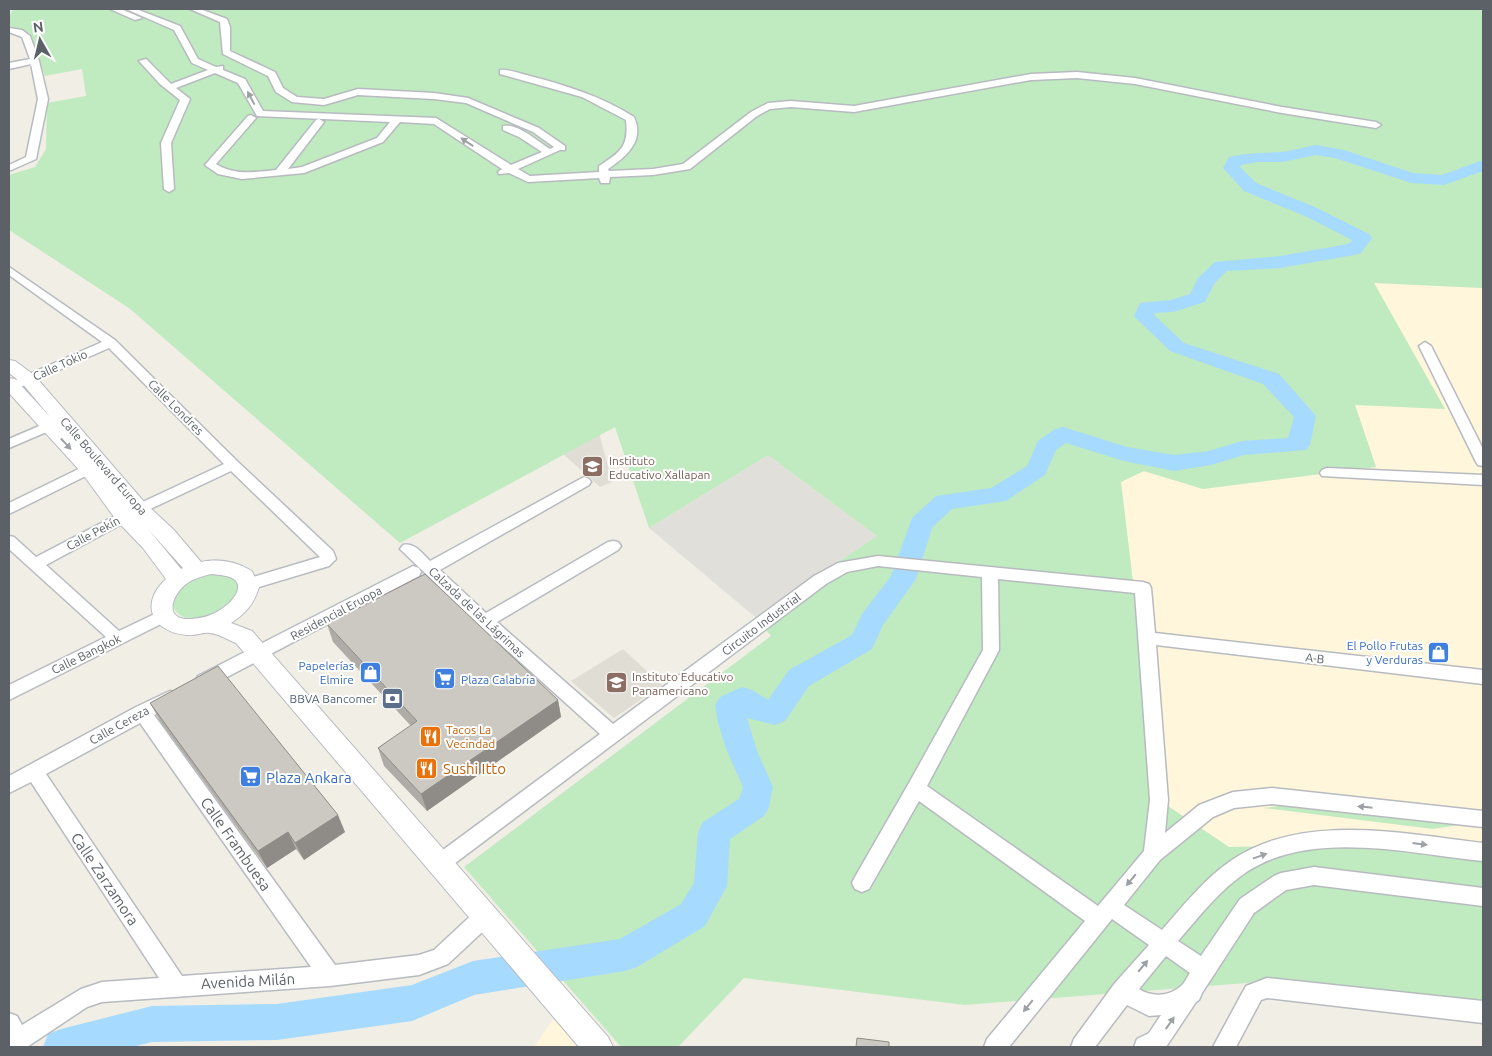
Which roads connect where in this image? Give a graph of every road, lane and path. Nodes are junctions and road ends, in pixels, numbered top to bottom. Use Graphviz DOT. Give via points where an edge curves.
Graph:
graph roads {
  1 [pos="116,9"];
  2 [pos="130,9"];
  3 [pos="194,9"];
  4 [pos="9,30"];
  5 [pos="242,58"];
  6 [pos="35,61"];
  7 [pos="143,61"];
  8 [pos="9,66"];
  9 [pos="216,70"];
  10 [pos="502,72"];
  11 [pos="206,74"];
  12 [pos="170,87"];
  13 [pos="466,111"];
  14 [pos="316,115"];
  15 [pos="252,118"];
  16 [pos="396,122"];
  17 [pos="1322,124"];
  18 [pos="1376,124"];
  19 [pos="498,125"];
  20 [pos="729,147"];
  21 [pos="548,152"];
  22 [pos="709,162"];
  23 [pos="9,168"];
  24 [pos="504,171"];
  25 [pos="279,172"];
  26 [pos="604,178"];
  27 [pos="169,189"];
  28 [pos="9,270"];
  29 [pos="111,343"];
  30 [pos="1425,346"];
  31 [pos="9,365"];
  32 [pos="15,384"];
  33 [pos="56,422"];
  34 [pos="9,444"];
  35 [pos="1483,462"];
  36 [pos="95,465"];
  37 [pos="234,465"];
  38 [pos="1327,473"];
  39 [pos="1483,480"];
  40 [pos="584,482"];
  41 [pos="9,509"];
  42 [pos="132,512"];
  43 [pos="9,541"];
  44 [pos="613,546"];
  45 [pos="408,549"];
  46 [pos="35,564"];
  47 [pos="430,568"];
  48 [pos="413,572"];
  49 [pos="990,573"];
  50 [pos="187,575"];
  51 [pos="246,593"];
  52 [pos="163,616"];
  53 [pos="485,622"];
  54 [pos="210,624"];
  55 [pos="1148,638"];
  56 [pos="118,639"];
  57 [pos="251,645"];
  58 [pos="1483,677"];
  59 [pos="9,692"];
  60 [pos="142,712"];
  61 [pos="613,735"];
  62 [pos="34,772"];
  63 [pos="9,785"];
  64 [pos="916,789"];
  65 [pos="1483,820"];
  66 [pos="1483,852"];
  67 [pos="1153,854"];
  68 [pos="439,864"];
  69 [pos="862,882"];
  70 [pos="1483,897"];
  71 [pos="1104,912"];
  72 [pos="490,922"];
  73 [pos="1162,943"];
  74 [pos="1204,970"];
  75 [pos="330,976"];
  76 [pos="176,985"];
  77 [pos="1123,990"];
  78 [pos="1191,993"];
  79 [pos="1483,1012"];
  80 [pos="12,1037"];
  81 [pos="598,1047"];
  82 [pos="994,1047"];
  83 [pos="1082,1047"];
  84 [pos="1144,1047"];
  85 [pos="1224,1047"];
  1 -- 11 [label="street" via="171,31 186,66"];
  2 -- 9 [label="street" via="177,28 195,61"];
  3 -- 5 [label="street" via="224,22 226,52"];
  4 -- 6 [label="street" via="26,36"];
  5 -- 9 [label="street"];
  5 -- 14 [label="street" via="272,74 279,90"];
  6 -- 8 [label="street"];
  6 -- 23 [label="street" via="42,99 32,159"];
  7 -- 12 [label="street"];
  9 -- 11 [label="street"];
  14 -- 9 [label="street, one-way" via="260,114 242,81"];
  10 -- 26 [label="street" via="584,94 615,108 631,120 634,135 630,146 604,168"];
  11 -- 12 [label="street"];
  11 -- 15 [label="street" via="233,86"];
  12 -- 27 [label="street" via="185,99 166,143"];
  13 -- 14 [label="street" via="430,103 358,98"];
  14 -- 15 [label="street"];
  14 -- 16 [label="street"];
  14 -- 21 [label="street" via="358,92 468,101 536,130 562,148"];
  14 -- 25 [label="street"];
  15 -- 25 [label="street" via="210,164 222,172 242,176"];
  16 -- 24 [label="street" via="429,128"];
  16 -- 25 [label="street" via="380,140 304,170"];
  17 -- 20 [label="street" via="1145,86 1083,80 1042,81 866,112 778,111 763,118"];
  18 -- 26 [label="street" via="1282,110 1135,81 1077,76 1031,77 854,109 791,104 768,106 686,167"];
  19 -- 21 [label="street" via="522,135"];
  21 -- 24 [label="street"];
  22 -- 26 [label="street" via="696,170 664,177"];
  24 -- 26 [label="street" via="526,186"];
  28 -- 29 [label="street, Calle Londres"];
  29 -- 32 [label="street, Calle Tokio"];
  29 -- 37 [label="street, Calle Londres"];
  30 -- 35 [label="street"];
  31 -- 32 [label="main road, Calle Boulevard Europa"];
  32 -- 33 [label="main road, Calle Boulevard Europa"];
  33 -- 34 [label="street"];
  33 -- 36 [label="main road, Calle Boulevard Europa"];
  36 -- 41 [label="street"];
  36 -- 42 [label="main road, Calle Boulevard Europa"];
  37 -- 42 [label="street, Calle Pekín"];
  37 -- 51 [label="street, Calle Londres" via="328,554 324,562"];
  38 -- 39 [label="street"];
  40 -- 47 [label="street"];
  42 -- 46 [label="street, Calle Pekín"];
  42 -- 50 [label="main road, Calle Boulevard Europa"];
  43 -- 46 [label="street"];
  44 -- 53 [label="street"];
  45 -- 47 [label="street, Calzada de las Lágrimas"];
  46 -- 56 [label="street"];
  47 -- 53 [label="street, Calzada de las Lágrimas"];
  48 -- 57 [label="street, Residencial Eruopa"];
  49 -- 55 [label="street, Circuito Industrial" via="1143,588"];
  49 -- 61 [label="street, Circuito Industrial" via="878,562 842,567 820,580"];
  49 -- 64 [label="street" via="991,650"];
  50 -- 51 [label="main road" via="211,567 237,570 245,576"];
  50 -- 52 [label="main road" via="168,588 162,598 160,608"];
  51 -- 54 [label="main road" via="226,617"];
  51 -- 57 [label="main road" via="240,615"];
  52 -- 54 [label="main road" via="182,626"];
  52 -- 56 [label="street, Calle Bangkok"];
  53 -- 61 [label="street, Calzada de las Lágrimas"];
  54 -- 57 [label="main road"];
  55 -- 58 [label="street, A-B"];
  55 -- 67 [label="street" via="1159,800"];
  56 -- 59 [label="street, Calle Bangkok"];
  57 -- 60 [label="street, Calle Cereza" via="188,689"];
  57 -- 68 [label="main road"];
  60 -- 62 [label="street, Calle Cereza"];
  60 -- 75 [label="street, Calle Frambuesa"];
  61 -- 68 [label="street, Circuito Industrial"];
  62 -- 63 [label="street, Calle Cereza"];
  62 -- 76 [label="street, Calle Zarzamora"];
  64 -- 69 [label="street"];
  64 -- 71 [label="street"];
  65 -- 67 [label="street, one-way" via="1272,796 1233,800 1206,811"];
  73 -- 66 [label="street, one-way" via="1230,872 1277,850 1315,842 1370,838"];
  67 -- 71 [label="street, one-way"];
  68 -- 72 [label="main road"];
  70 -- 74 [label="street" via="1314,876 1281,882 1247,906"];
  71 -- 73 [label="street"];
  71 -- 82 [label="street, one-way"];
  72 -- 75 [label="street, Avenida Milán" via="441,956 420,965"];
  72 -- 81 [label="main road"];
  73 -- 74 [label="street"];
  77 -- 73 [label="street, one-way"];
  74 -- 78 [label="street"];
  75 -- 76 [label="street, Avenida Milán"];
  76 -- 80 [label="street, Avenida Milán" via="102,992 81,999"];
  77 -- 78 [label="street" via="1141,1004 1151,1007"];
  77 -- 83 [label="street"];
  84 -- 78 [label="street, one-way" via="1157,1041"];
  79 -- 85 [label="street" via="1266,988 1254,993"];
}
